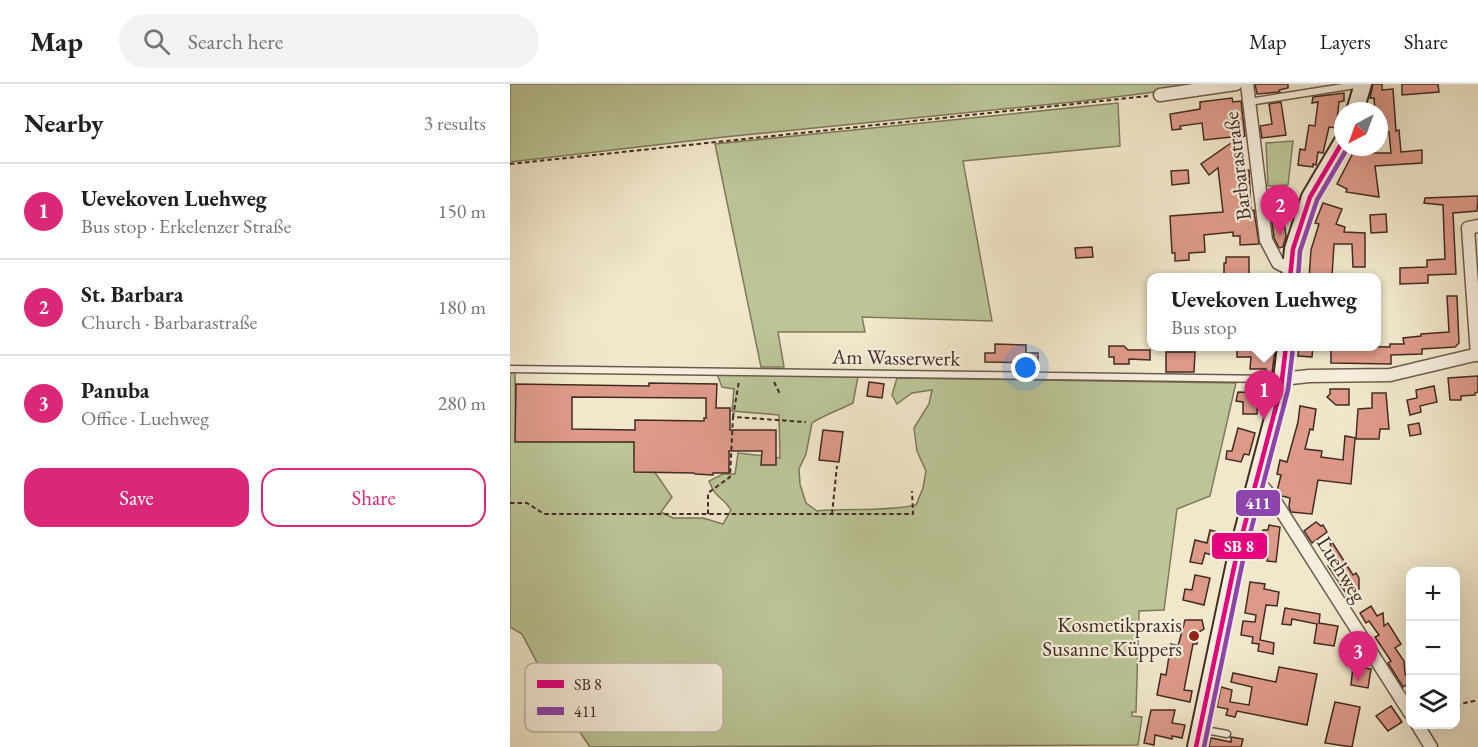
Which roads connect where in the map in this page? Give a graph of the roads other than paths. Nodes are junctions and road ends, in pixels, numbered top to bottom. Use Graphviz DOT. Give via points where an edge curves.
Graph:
graph roads {
  1 [pos="1236,84"];
  2 [pos="1247,84"];
  3 [pos="1363,84"];
  4 [pos="1160,95"];
  5 [pos="1249,102"];
  6 [pos="1358,102"];
  7 [pos="1334,156"];
  8 [pos="1478,226"];
  9 [pos="1290,273"];
  10 [pos="1285,351"];
  11 [pos="1477,354"];
  12 [pos="510,369"];
  13 [pos="1282,379"];
  14 [pos="1256,480"];
  15 [pos="1406,707"];
  16 [pos="1200,729"];
  17 [pos="1420,729"];
  18 [pos="1227,734"];
  19 [pos="1196,747"];
  20 [pos="1431,747"];
  1 -- 4 [label="street, Barbarastraße"];
  2 -- 5 [label="street, Barbarastraße"];
  3 -- 5 [label="lane"];
  3 -- 6 [label="main road"];
  5 -- 9 [label="street, Barbarastraße" via="1266,240 1278,263"];
  7 -- 9 [label="main road" via="1310,197 1293,249"];
  8 -- 11 [label="street" via="1468,228"];
  10 -- 13 [label="main road"];
  11 -- 13 [label="street" via="1390,375"];
  12 -- 13 [label="lane, Am Wasserwerk"];
  13 -- 14 [label="main road"];
  14 -- 15 [label="street, Luehweg" via="1275,501"];
  14 -- 16 [label="main road"];
  16 -- 18 [label="lane"];
  16 -- 19 [label="main road"];
  17 -- 20 [label="street"];
}
